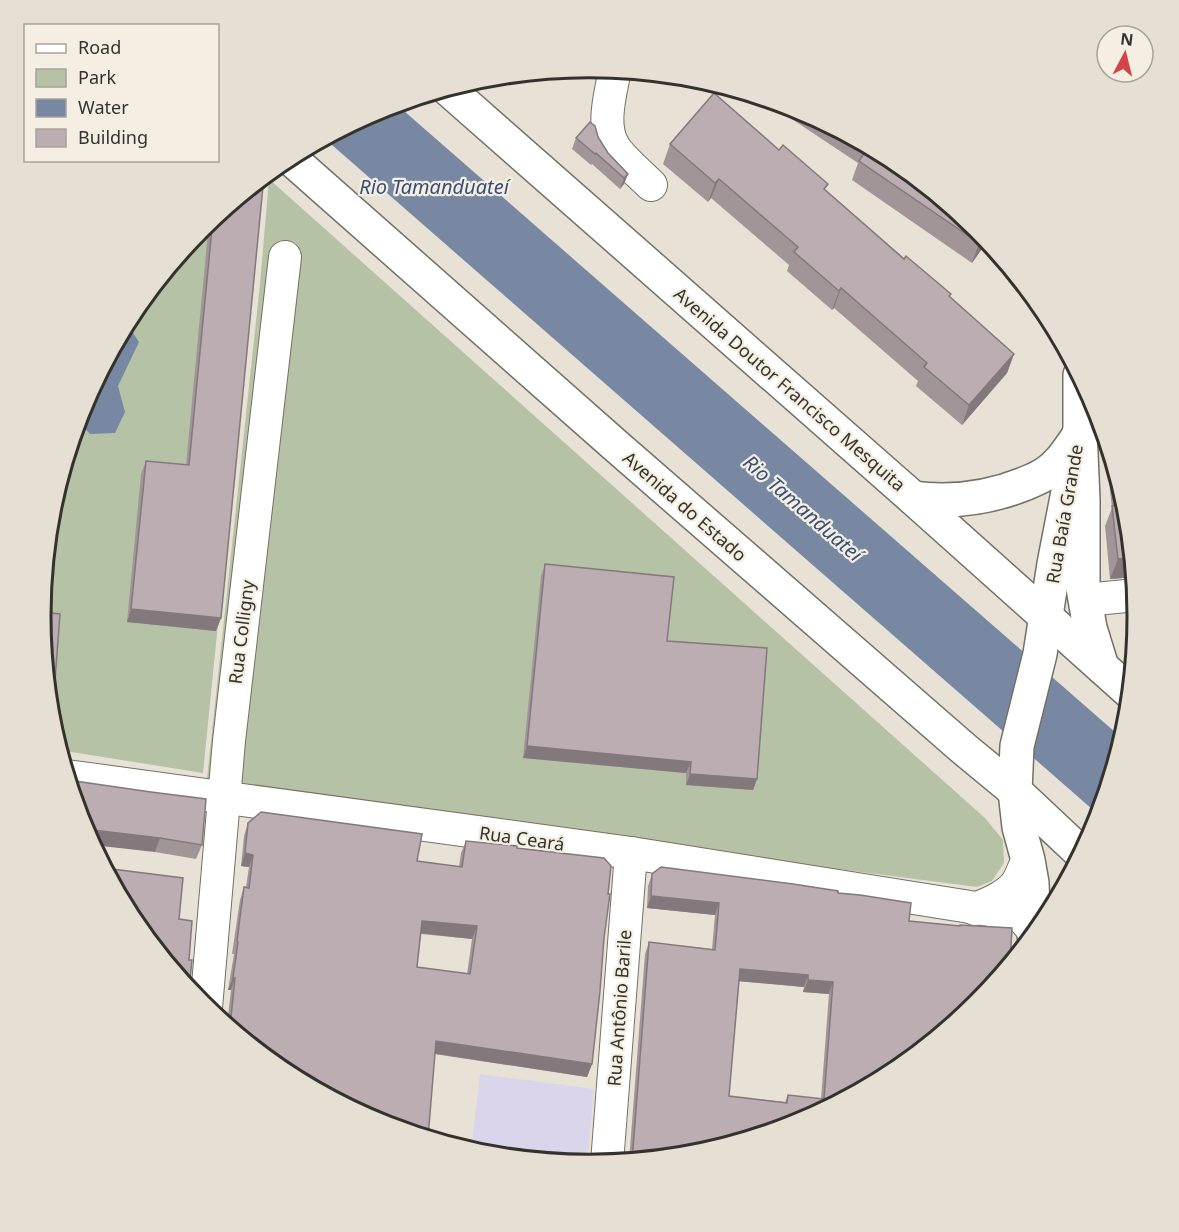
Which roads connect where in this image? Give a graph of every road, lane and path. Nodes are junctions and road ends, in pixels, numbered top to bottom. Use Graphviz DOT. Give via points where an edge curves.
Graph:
graph roads {
  1 [pos="614,79"];
  2 [pos="455,95"];
  3 [pos="297,164"];
  4 [pos="651,185"];
  5 [pos="285,257"];
  6 [pos="1080,394"];
  7 [pos="1079,433"];
  8 [pos="914,498"];
  9 [pos="1127,596"];
  10 [pos="1085,600"];
  11 [pos="1046,617"];
  12 [pos="1102,668"];
  13 [pos="1123,686"];
  14 [pos="76,777"];
  15 [pos="1014,791"];
  16 [pos="224,797"];
  17 [pos="1075,848"];
  18 [pos="631,853"];
  19 [pos="1028,860"];
  20 [pos="975,909"];
  21 [pos="1033,920"];
  22 [pos="1029,927"];
  23 [pos="207,995"];
  24 [pos="607,1154"];
  1 -- 4 [label="street" via="610,138"];
  2 -- 8 [label="main road, Avenida Doutor Francisco Mesquita"];
  3 -- 15 [label="main road, Avenida do Estado"];
  5 -- 16 [label="street, Rua Colligny"];
  6 -- 7 [label="main road, Rua Baía Grande"];
  7 -- 8 [label="main road" via="1062,459 1046,474 1004,492 951,500"];
  7 -- 10 [label="main road"];
  7 -- 11 [label="main road, Rua Baía Grande"];
  8 -- 11 [label="main road, Avenida Doutor Francisco Mesquita"];
  9 -- 10 [label="street"];
  10 -- 12 [label="main road"];
  11 -- 12 [label="main road, Avenida Doutor Francisco Mesquita"];
  11 -- 15 [label="main road, Rua Baía Grande" via="1017,746"];
  12 -- 13 [label="main road, Avenida Doutor Francisco Mesquita"];
  14 -- 16 [label="street, Rua Ceará"];
  15 -- 17 [label="main road, Avenida do Estado"];
  15 -- 19 [label="main road, Rua Baía Grande"];
  16 -- 18 [label="street, Rua Ceará"];
  16 -- 23 [label="street, Rua Colligny"];
  18 -- 20 [label="street, Rua Ceará"];
  18 -- 24 [label="street, Rua Antônio Barile"];
  19 -- 20 [label="street" via="1017,883"];
  19 -- 21 [label="main road, Rua Baía Grande"];
  20 -- 22 [label="street, Rua Ceará" via="1021,916"];
}
